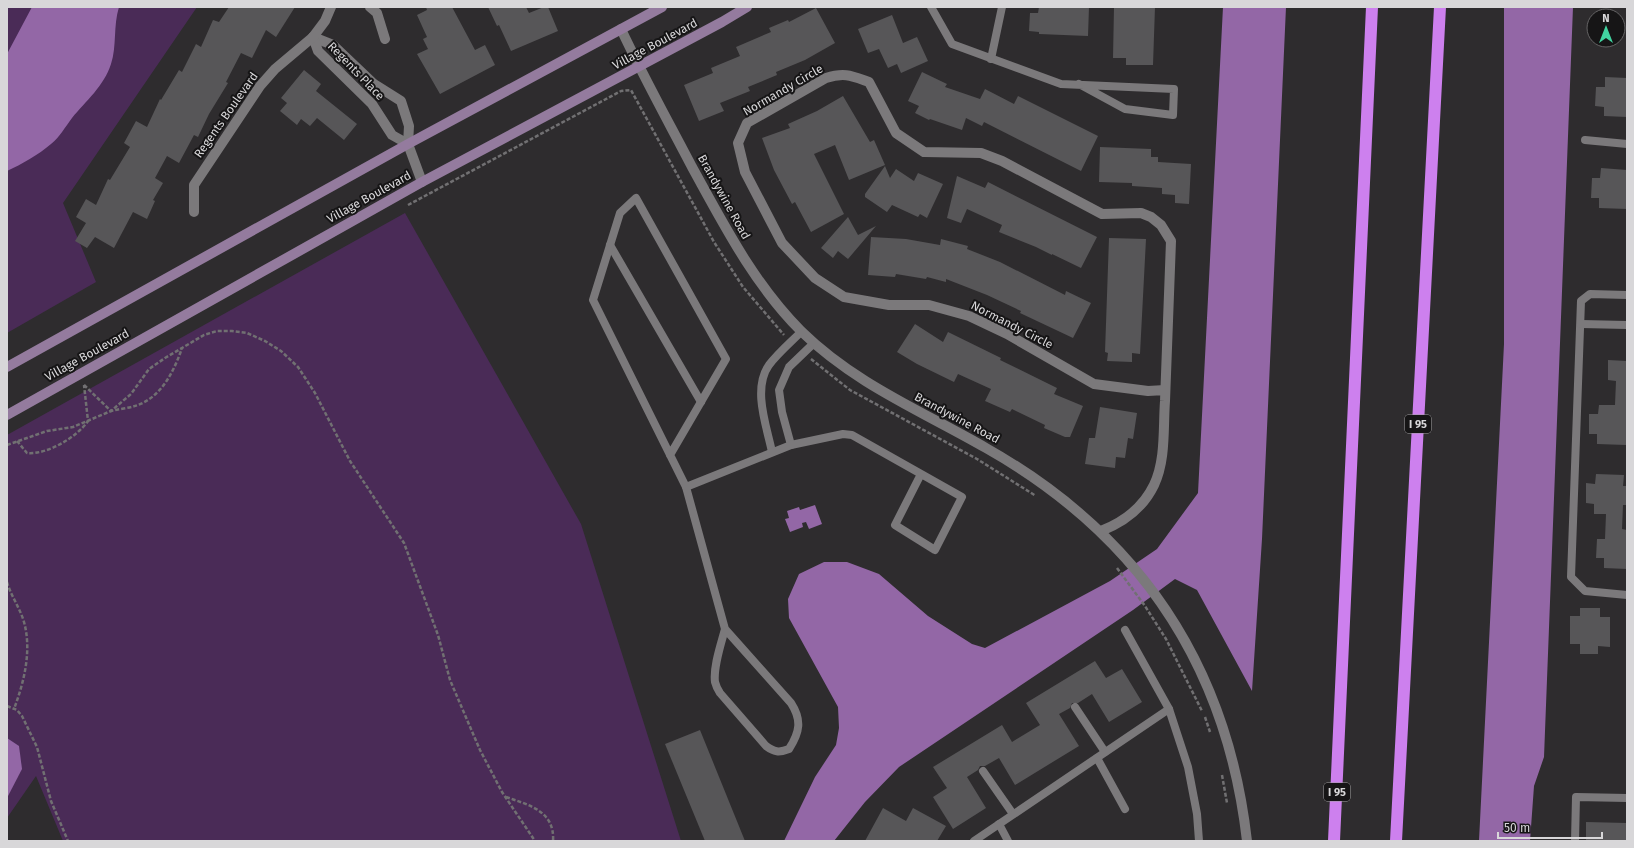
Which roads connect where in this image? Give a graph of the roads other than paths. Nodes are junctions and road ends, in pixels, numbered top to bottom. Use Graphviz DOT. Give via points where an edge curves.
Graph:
graph roads {
  1 [pos="332,7"];
  2 [pos="370,7"];
  3 [pos="662,7"];
  4 [pos="747,7"];
  5 [pos="931,7"];
  6 [pos="1002,7"];
  7 [pos="1372,7"];
  8 [pos="1440,7"];
  9 [pos="621,29"];
  10 [pos="313,37"];
  11 [pos="385,39"];
  12 [pos="991,59"];
  13 [pos="638,67"];
  14 [pos="1079,84"];
  15 [pos="1585,140"];
  16 [pos="408,144"];
  17 [pos="1627,144"];
  18 [pos="422,182"];
  19 [pos="194,212"];
  20 [pos="610,246"];
  21 [pos="1627,295"];
  22 [pos="1581,324"];
  23 [pos="1627,325"];
  24 [pos="802,331"];
  25 [pos="814,343"];
  26 [pos="7,367"];
  27 [pos="1165,390"];
  28 [pos="701,402"];
  29 [pos="7,415"];
  30 [pos="791,445"];
  31 [pos="772,452"];
  32 [pos="670,455"];
  33 [pos="921,474"];
  34 [pos="686,487"];
  35 [pos="1101,531"];
  36 [pos="1627,595"];
  37 [pos="725,629"];
  38 [pos="1125,630"];
  39 [pos="1075,707"];
  40 [pos="1169,709"];
  41 [pos="1105,752"];
  42 [pos="1097,758"];
  43 [pos="983,771"];
  44 [pos="1627,798"];
  45 [pos="1125,809"];
  46 [pos="1013,814"];
  47 [pos="999,824"];
  48 [pos="974,841"];
  49 [pos="1008,841"];
  50 [pos="1199,841"];
  51 [pos="1247,841"];
  52 [pos="1334,841"];
  53 [pos="1396,841"];
  54 [pos="1575,841"];
  1 -- 10 [label="street, Regents Boulevard"];
  2 -- 11 [label="street" via="377,13"];
  3 -- 9 [label="street"];
  4 -- 13 [label="street, Village Boulevard"];
  5 -- 12 [label="lane" via="952,44"];
  6 -- 12 [label="lane"];
  7 -- 52 [label="highway, I 95"];
  8 -- 53 [label="highway, I 95"];
  9 -- 13 [label="street, Brandywine Road"];
  9 -- 16 [label="street"];
  10 -- 16 [label="street, Regents Place" via="318,51 372,104 392,135"];
  10 -- 16 [label="street, Regents Place" via="332,45 374,84 401,101 409,126"];
  10 -- 19 [label="street, Regents Boulevard" via="275,69 260,86 194,185"];
  12 -- 14 [label="lane" via="1061,84"];
  13 -- 18 [label="street, Village Boulevard"];
  13 -- 24 [label="street, Brandywine Road" via="752,272"];
  14 -- 14 [label="lane" via="1174,89 1174,115 1125,110"];
  15 -- 17 [label="lane"];
  16 -- 18 [label="street, Regents Place"];
  16 -- 26 [label="street"];
  18 -- 29 [label="street, Village Boulevard"];
  20 -- 28 [label="lane"];
  20 -- 28 [label="lane" via="620,213 636,198 726,359"];
  20 -- 32 [label="lane" via="593,300"];
  21 -- 22 [label="lane" via="1590,294 1581,301"];
  22 -- 23 [label="lane"];
  22 -- 36 [label="lane" via="1571,577 1585,592"];
  24 -- 25 [label="street, Brandywine Road"];
  24 -- 31 [label="lane" via="769,365 763,379 761,394"];
  25 -- 30 [label="lane" via="790,367 779,390"];
  25 -- 35 [label="street, Brandywine Road" via="882,393 1019,466 1052,489"];
  27 -- 27 [label="street, Normandy Circle" via="1148,391 1094,384 1007,334 969,316 929,305 888,305 844,297 815,278 782,243 745,172 738,143 747,123 826,78 838,74 850,75 869,82 896,133 924,152 981,153 1002,161 1102,214 1142,213 1151,217 1161,225 1171,241"];
  27 -- 35 [label="street, Normandy Circle" via="1162,452 1155,484 1144,502 1133,513 1120,523"];
  28 -- 32 [label="lane"];
  30 -- 31 [label="lane"];
  30 -- 33 [label="lane" via="843,434 852,435"];
  31 -- 34 [label="lane"];
  32 -- 34 [label="lane"];
  33 -- 33 [label="lane" via="962,497 935,550 895,525"];
  34 -- 37 [label="lane"];
  35 -- 51 [label="street, Brandywine Road" via="1157,595 1193,656 1210,692 1225,730 1235,768"];
  37 -- 37 [label="lane" via="715,678 720,694 772,751 789,748 799,726 798,712"];
  38 -- 40 [label="lane"];
  39 -- 41 [label="lane"];
  40 -- 41 [label="lane"];
  40 -- 50 [label="lane" via="1188,767"];
  41 -- 42 [label="lane"];
  42 -- 45 [label="lane"];
  42 -- 46 [label="lane"];
  43 -- 46 [label="lane"];
  44 -- 54 [label="lane" via="1576,797"];
  46 -- 47 [label="lane"];
  47 -- 48 [label="lane"];
  47 -- 49 [label="lane"];
}
